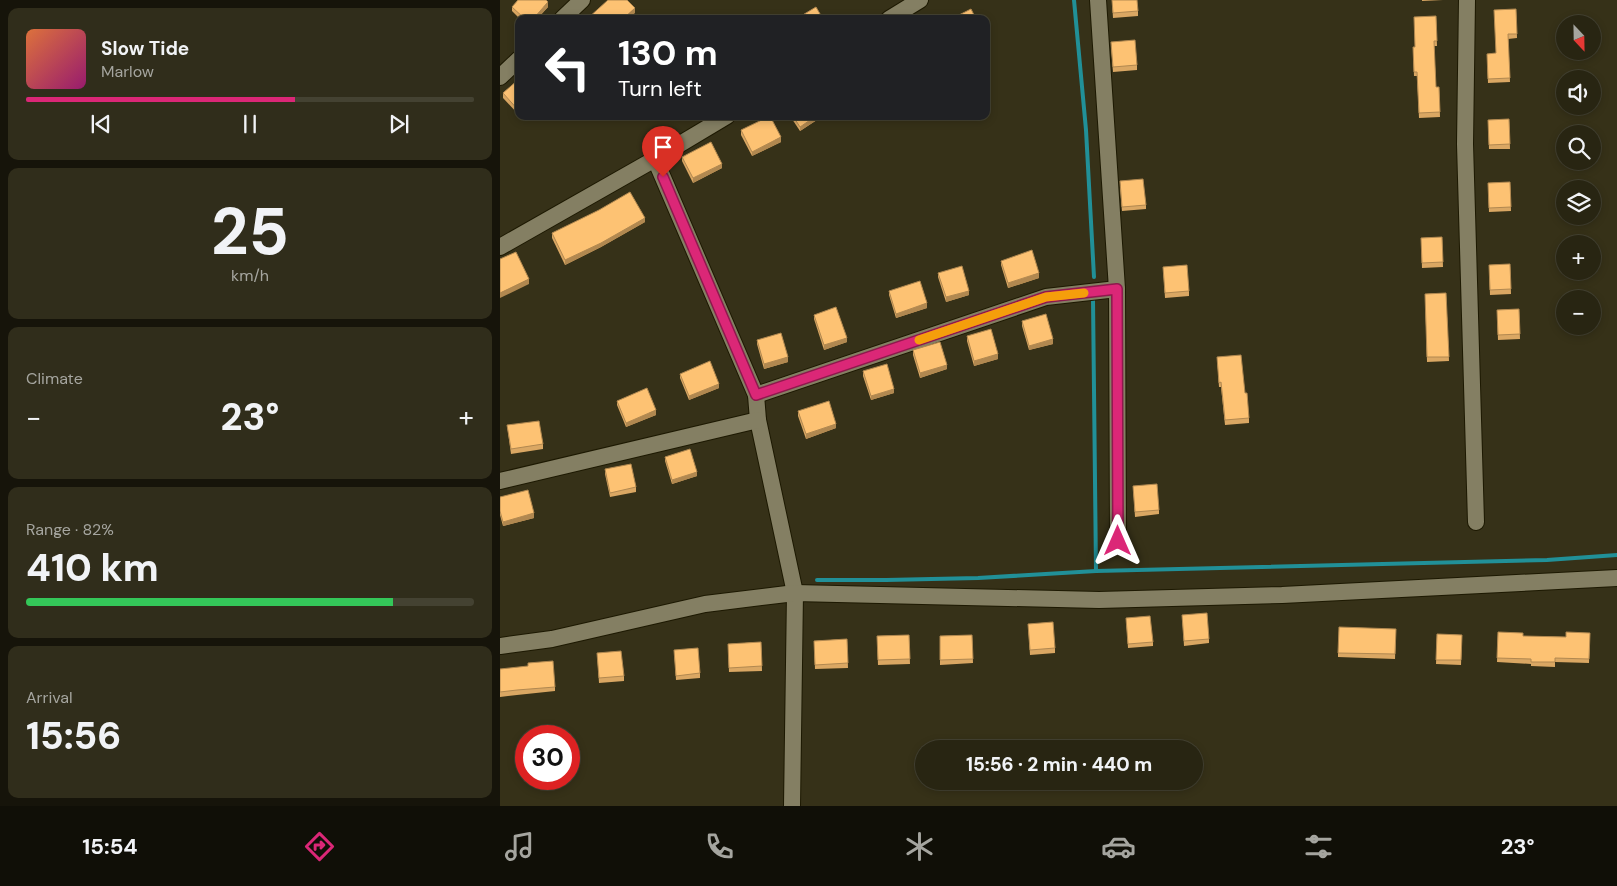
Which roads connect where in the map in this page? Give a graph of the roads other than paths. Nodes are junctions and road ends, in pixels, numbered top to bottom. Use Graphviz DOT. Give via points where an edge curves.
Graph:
graph roads {
  1 [pos="582,0"];
  2 [pos="920,0"];
  3 [pos="1098,0"];
  4 [pos="1466,0"];
  5 [pos="566,15"];
  6 [pos="896,15"];
  7 [pos="515,63"];
  8 [pos="500,77"];
  9 [pos="720,120"];
  10 [pos="655,159"];
  11 [pos="500,247"];
  12 [pos="1117,289"];
  13 [pos="756,395"];
  14 [pos="758,420"];
  15 [pos="500,481"];
  16 [pos="1476,522"];
  17 [pos="1118,541"];
  18 [pos="1617,578"];
  19 [pos="795,593"];
  20 [pos="500,646"];
  21 [pos="792,806"];
  1 -- 5 [label="street"];
  2 -- 6 [label="street"];
  3 -- 12 [label="street"];
  4 -- 16 [label="street" via="1465,144"];
  7 -- 8 [label="street"];
  9 -- 10 [label="street"];
  10 -- 11 [label="street"];
  10 -- 13 [label="street"];
  12 -- 13 [label="street" via="1046,297"];
  12 -- 17 [label="street"];
  13 -- 14 [label="street"];
  14 -- 15 [label="street"];
  14 -- 19 [label="street"];
  18 -- 19 [label="street" via="1282,595 1099,600"];
  19 -- 20 [label="street" via="705,604 552,639"];
  19 -- 21 [label="street"];
}
